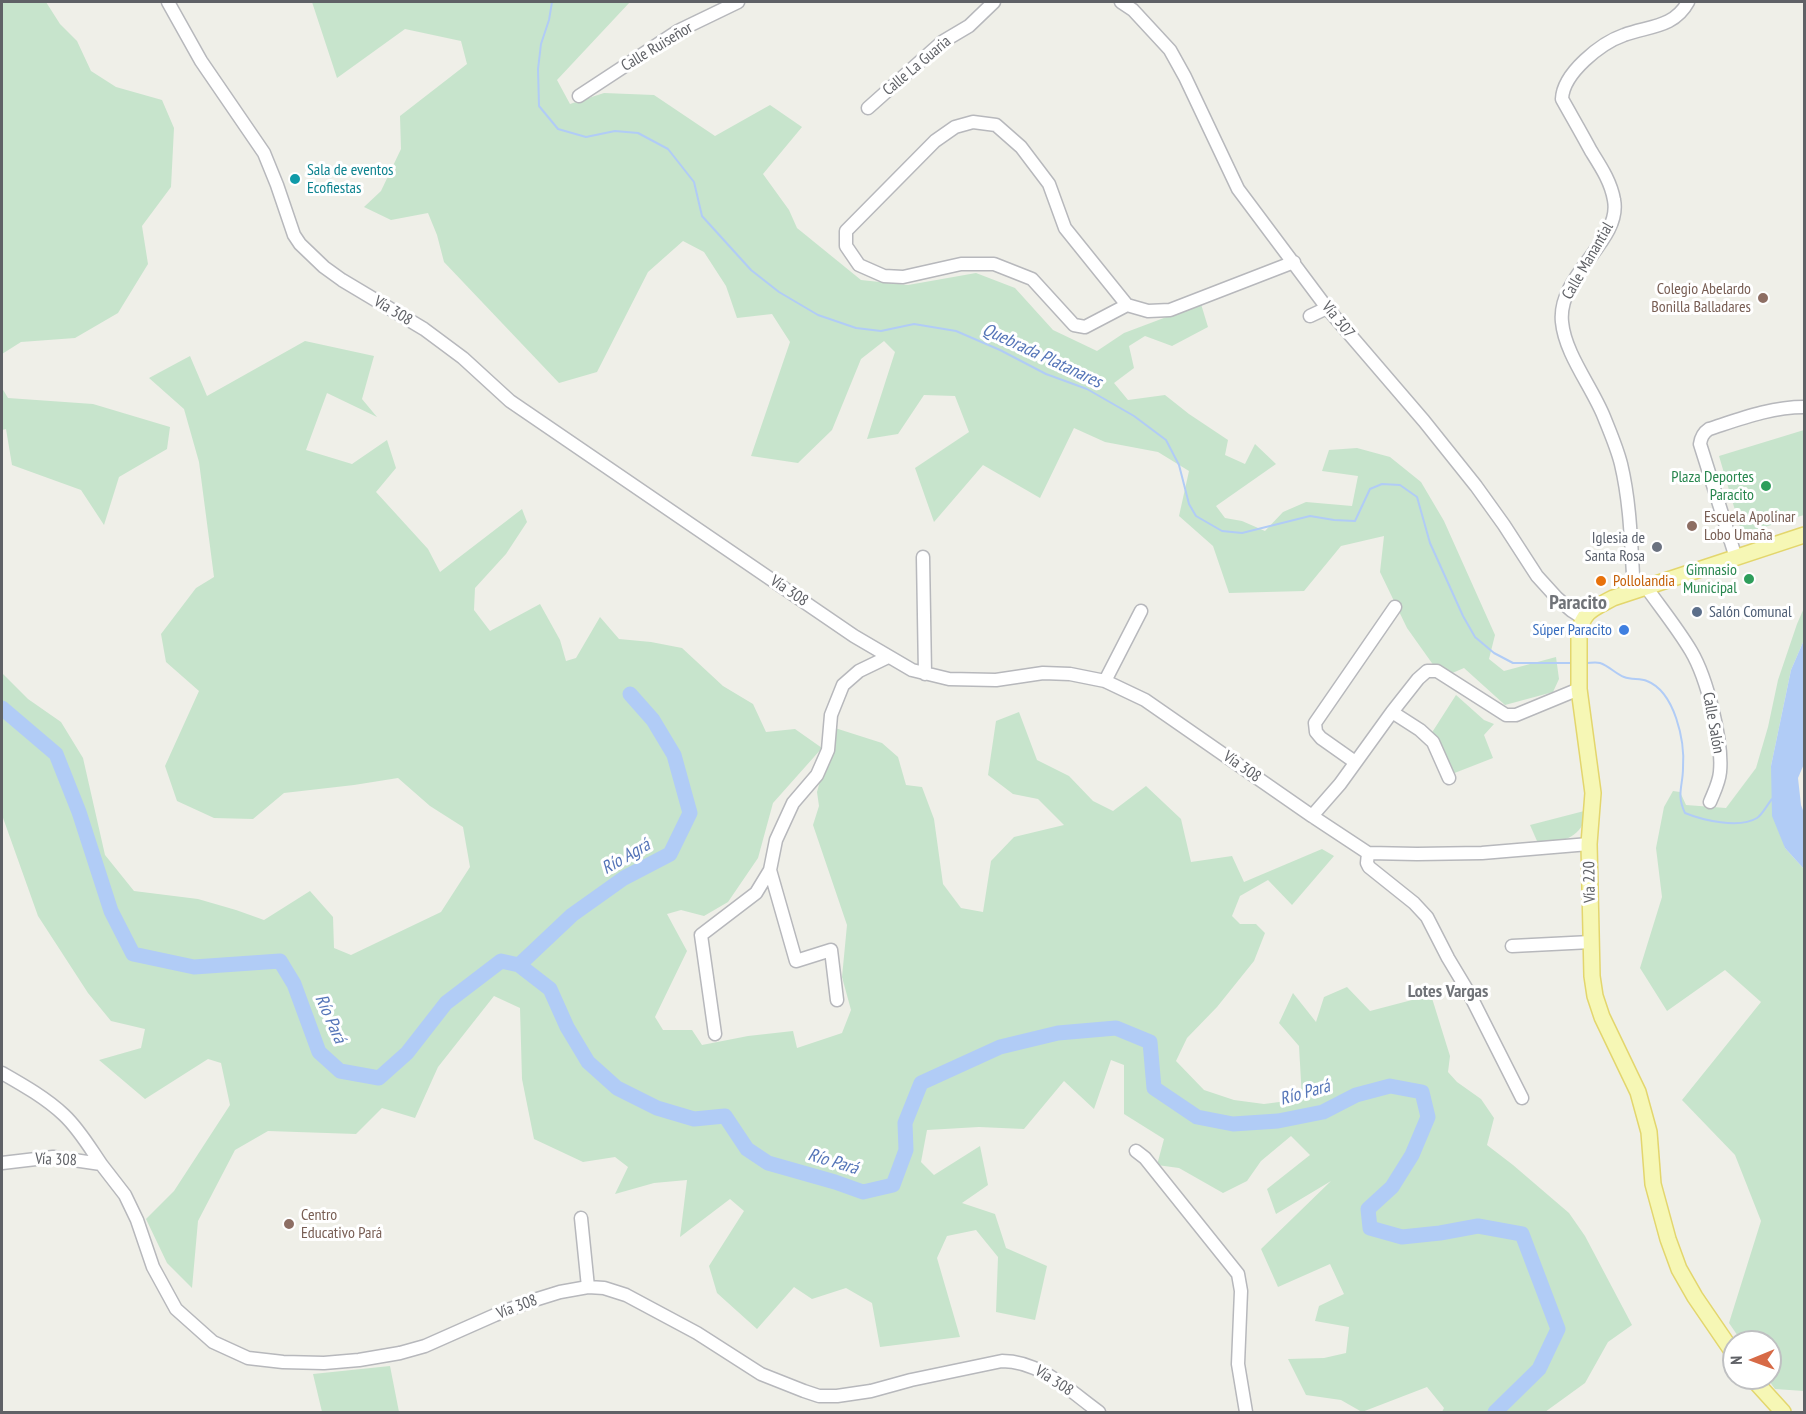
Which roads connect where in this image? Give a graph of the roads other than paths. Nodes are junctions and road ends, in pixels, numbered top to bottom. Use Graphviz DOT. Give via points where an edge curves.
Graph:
graph roads {
  1 [pos="168,2"];
  2 [pos="738,2"];
  3 [pos="994,2"];
  4 [pos="1121,2"];
  5 [pos="1688,2"];
  6 [pos="579,96"];
  7 [pos="868,108"];
  8 [pos="1294,262"];
  9 [pos="1127,305"];
  10 [pos="1327,308"];
  11 [pos="1310,316"];
  12 [pos="1804,407"];
  13 [pos="1804,535"];
  14 [pos="922,557"];
  15 [pos="1736,558"];
  16 [pos="1640,589"];
  17 [pos="1395,607"];
  18 [pos="1141,611"];
  19 [pos="1583,618"];
  20 [pos="888,657"];
  21 [pos="925,674"];
  22 [pos="1106,681"];
  23 [pos="1579,689"];
  24 [pos="1392,712"];
  25 [pos="1355,762"];
  26 [pos="1449,778"];
  27 [pos="1710,802"];
  28 [pos="1311,816"];
  29 [pos="1589,844"];
  30 [pos="1368,853"];
  31 [pos="770,870"];
  32 [pos="1591,942"];
  33 [pos="1512,946"];
  34 [pos="837,1000"];
  35 [pos="715,1034"];
  36 [pos="2,1072"];
  37 [pos="1522,1098"];
  38 [pos="1136,1151"];
  39 [pos="2,1163"];
  40 [pos="101,1164"];
  41 [pos="580,1218"];
  42 [pos="588,1287"];
  43 [pos="1722,1336"];
  44 [pos="1763,1390"];
  45 [pos="1099,1413"];
  46 [pos="1246,1413"];
  47 [pos="1783,1413"];
  1 -- 20 [label="street, Vía 308" via="201,62 264,153 294,235 310,254 342,280 456,352 510,401"];
  2 -- 6 [label="street, Calle Ruiseñor" via="678,31"];
  3 -- 7 [label="street, Calle La Guaria"];
  4 -- 8 [label="street, Vía 307" via="1170,50 1238,189"];
  5 -- 16 [label="street, Calle Manantial" via="1670,21 1623,35 1604,46 1579,67 1565,85 1562,99 1609,182 1614,201 1615,214 1609,229 1564,297 1562,323 1620,462"];
  8 -- 9 [label="street" via="1170,310 1148,311"];
  8 -- 10 [label="street, Vía 307"];
  9 -- 9 [label="street" via="1085,327 1074,326 1032,279 994,264 961,264 903,277 884,276 859,265 846,246 846,231 935,141 955,127 974,122 996,125 1021,147 1049,184 1065,228"];
  10 -- 11 [label="street"];
  10 -- 19 [label="street, Vía 307" via="1424,420 1504,525 1537,576"];
  12 -- 15 [label="street" via="1750,416 1709,429 1701,438"];
  13 -- 15 [label="main road"];
  14 -- 21 [label="street"];
  15 -- 16 [label="main road"];
  16 -- 19 [label="main road" via="1593,608"];
  16 -- 27 [label="street, Calle Salón" via="1693,653 1708,690 1720,771"];
  17 -- 25 [label="street" via="1315,723 1322,738"];
  18 -- 22 [label="street"];
  19 -- 23 [label="main road, Vía 220" via="1579,633"];
  20 -- 21 [label="street, Vía 308"];
  20 -- 31 [label="street" via="843,685 831,715 828,750 817,775 793,803 776,840"];
  21 -- 22 [label="street, Vía 308" via="965,681 1070,674"];
  22 -- 28 [label="street, Vía 308" via="1145,700"];
  23 -- 24 [label="street" via="1516,715 1506,715 1437,671 1427,671"];
  23 -- 29 [label="main road, Vía 220" via="1593,794"];
  24 -- 25 [label="street"];
  24 -- 26 [label="street" via="1433,742"];
  25 -- 28 [label="street"];
  28 -- 30 [label="street, Vía 308"];
  29 -- 30 [label="street" via="1482,853"];
  29 -- 32 [label="main road, Vía 220"];
  30 -- 37 [label="street" via="1369,867 1427,917"];
  31 -- 34 [label="street" via="796,960 831,950"];
  31 -- 35 [label="street" via="756,893 701,935"];
  32 -- 33 [label="street"];
  32 -- 43 [label="main road, Vía 220" via="1595,996 1638,1092 1649,1132 1653,1184 1668,1239 1679,1269"];
  36 -- 40 [label="street" via="65,1116"];
  38 -- 46 [label="street" via="1238,1274 1238,1364"];
  39 -- 40 [label="street, Vía 308" via="53,1157"];
  40 -- 42 [label="street, Vía 308" via="125,1195 153,1267 176,1309 213,1341 248,1358 324,1364 400,1353 531,1301"];
  41 -- 42 [label="street"];
  42 -- 45 [label="street, Vía 308" via="626,1295 761,1374 819,1396 871,1391 1010,1361 1039,1369"];
  44 -- 47 [label="main road"];
}
